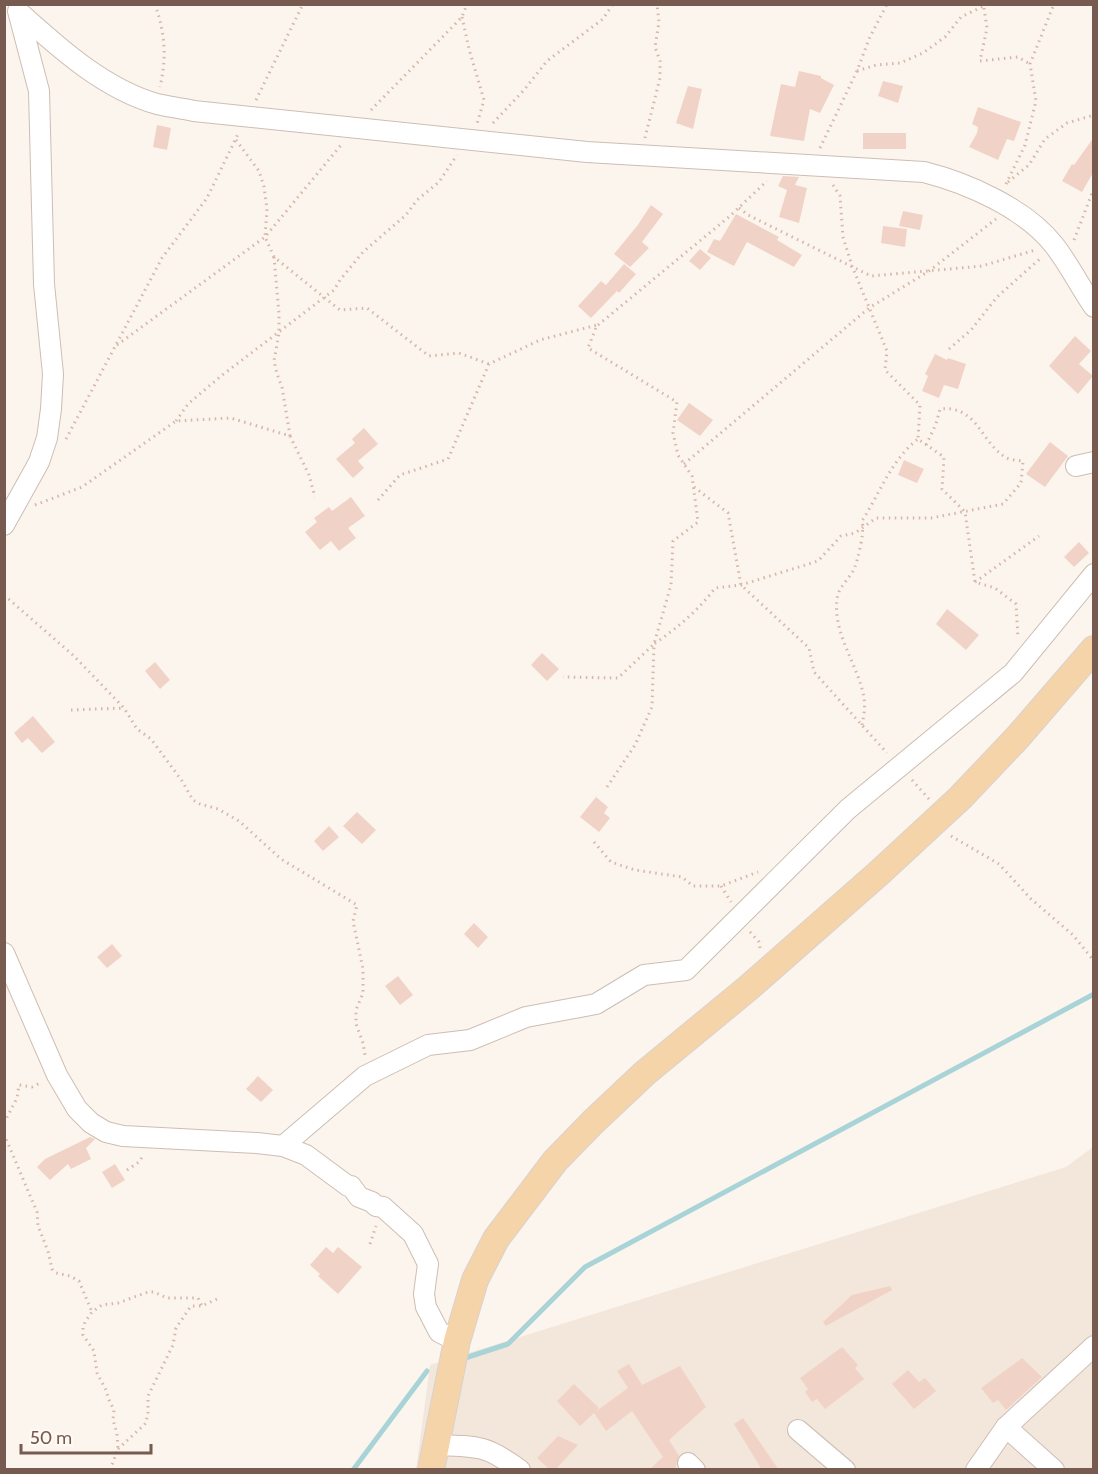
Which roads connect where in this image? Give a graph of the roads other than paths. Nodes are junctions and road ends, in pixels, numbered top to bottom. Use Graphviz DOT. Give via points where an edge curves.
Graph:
graph roads {
  1 [pos="17,8"];
  2 [pos="1094,307"];
  3 [pos="4,525"];
  4 [pos="1094,574"];
  5 [pos="1094,648"];
  6 [pos="4,953"];
  7 [pos="284,1146"];
  8 [pos="457,1341"];
  9 [pos="1091,1350"];
  10 [pos="1005,1427"];
  11 [pos="798,1430"];
  12 [pos="434,1457"];
  13 [pos="520,1470"];
  14 [pos="844,1470"];
  15 [pos="976,1470"];
  16 [pos="1054,1470"];
  1 -- 2 [label="street" via="57,47 121,90 157,104 194,111 587,152 924,172 951,179 1002,204 1038,229 1054,245"];
  1 -- 3 [label="street" via="39,91 44,284 53,374 47,438 39,462"];
  4 -- 7 [label="street" via="1013,673 848,809 686,970 644,975 596,1004 526,1017 470,1040 428,1045 365,1076"];
  5 -- 8 [label="main road" via="1017,738 937,819 765,973 645,1073 555,1161 496,1239 475,1280"];
  6 -- 7 [label="street" via="57,1075 77,1109 92,1123 123,1136"];
  7 -- 8 [label="street" via="306,1155 351,1186 359,1197 383,1207 413,1234 428,1264 426,1307 439,1332"];
  8 -- 12 [label="main road"];
  9 -- 10 [label="street"];
  10 -- 15 [label="street"];
  10 -- 16 [label="street"];
  11 -- 14 [label="street"];
  12 -- 13 [label="street" via="481,1448 499,1454"];
}
